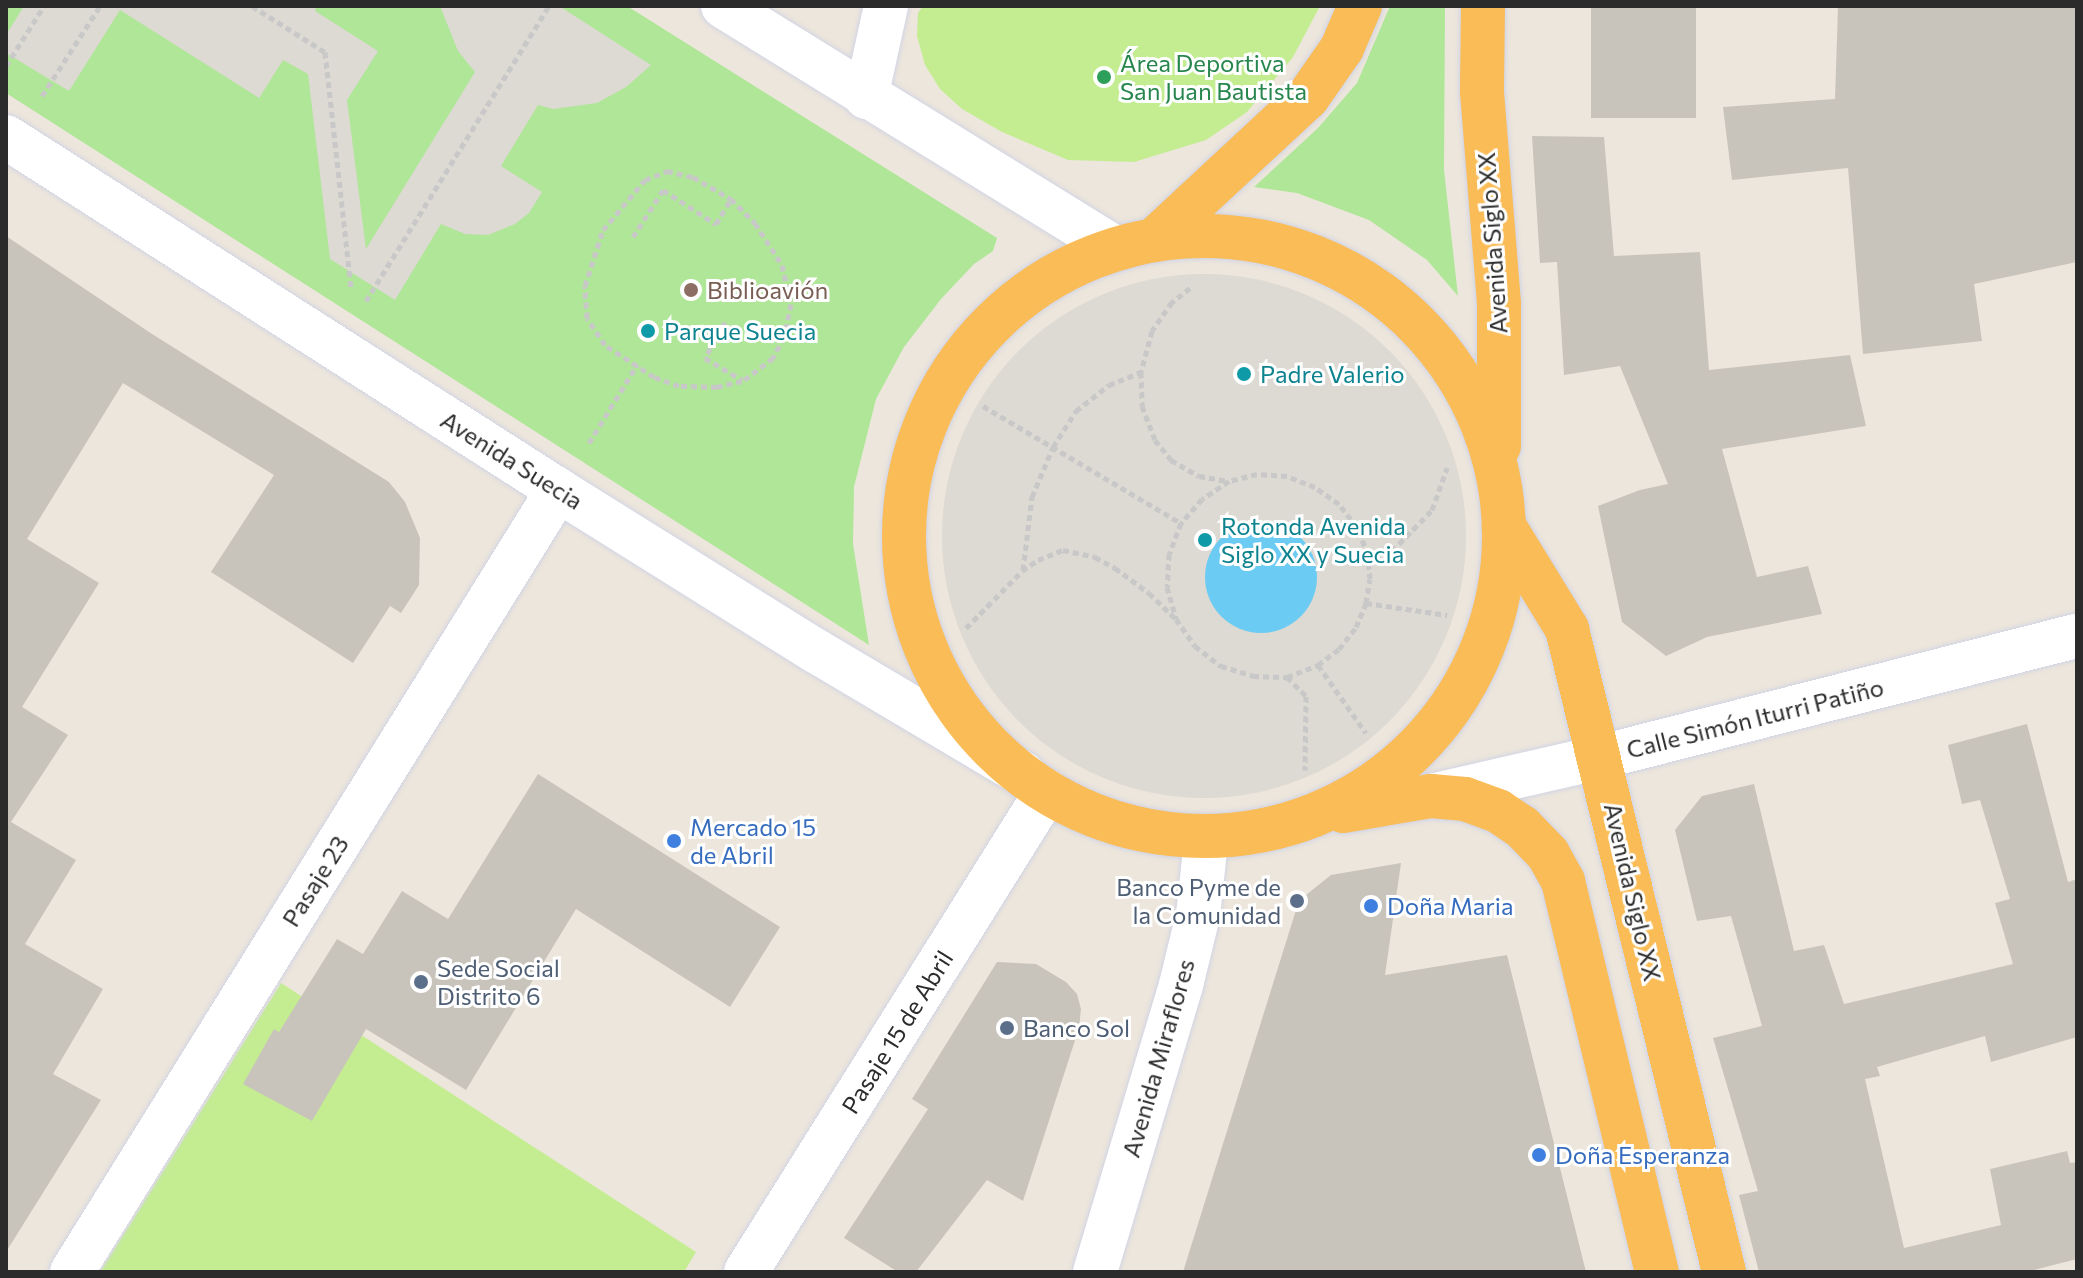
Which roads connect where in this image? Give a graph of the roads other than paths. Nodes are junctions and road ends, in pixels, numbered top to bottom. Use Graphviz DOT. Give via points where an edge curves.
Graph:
graph roads {
  1 [pos="723,6"];
  2 [pos="886,6"];
  3 [pos="1360,6"];
  4 [pos="1483,6"];
  5 [pos="866,97"];
  6 [pos="6,137"];
  7 [pos="1135,244"];
  8 [pos="1499,480"];
  9 [pos="558,490"];
  10 [pos="1504,526"];
  11 [pos="2077,636"];
  12 [pos="1601,757"];
  13 [pos="1035,782"];
  14 [pos="1431,796"];
  15 [pos="1311,816"];
  16 [pos="1206,841"];
  17 [pos="72,1272"];
  18 [pos="746,1272"];
  19 [pos="1095,1272"];
  20 [pos="1657,1272"];
  21 [pos="1724,1272"];
  1 -- 5 [label="street"];
  2 -- 5 [label="street"];
  3 -- 7 [label="highway" via="1342,48 1308,97"];
  4 -- 8 [label="highway, Avenida Siglo XX" via="1482,92 1499,304"];
  5 -- 7 [label="street"];
  6 -- 9 [label="street, Avenida Suecia"];
  7 -- 8 [label="highway" via="1199,236 1247,240 1340,269 1380,294 1446,358 1470,397"];
  7 -- 13 [label="highway" via="1081,262 1033,289 998,317 944,383 922,430 910,474 905,565 912,608 928,653 949,694 977,730"];
  8 -- 10 [label="highway"];
  9 -- 13 [label="street, Avenida Suecia"];
  9 -- 17 [label="street, Pasaje 23"];
  10 -- 12 [label="highway, Avenida Siglo XX" via="1567,629"];
  10 -- 15 [label="highway" via="1496,609 1478,661 1453,704 1391,771 1353,797"];
  11 -- 12 [label="street, Calle Simón Iturri Patiño"];
  12 -- 14 [label="street, Calle Simón Iturri Patiño"];
  12 -- 21 [label="highway, Avenida Siglo XX"];
  13 -- 16 [label="highway" via="1104,818 1155,835"];
  13 -- 18 [label="street, Pasaje 15 de Abril"];
  14 -- 15 [label="highway"];
  14 -- 20 [label="highway" via="1465,799 1498,811 1548,854 1563,881"];
  15 -- 16 [label="highway" via="1264,834"];
  16 -- 19 [label="street, Avenida Miraflores" via="1198,915 1181,985"];
}
